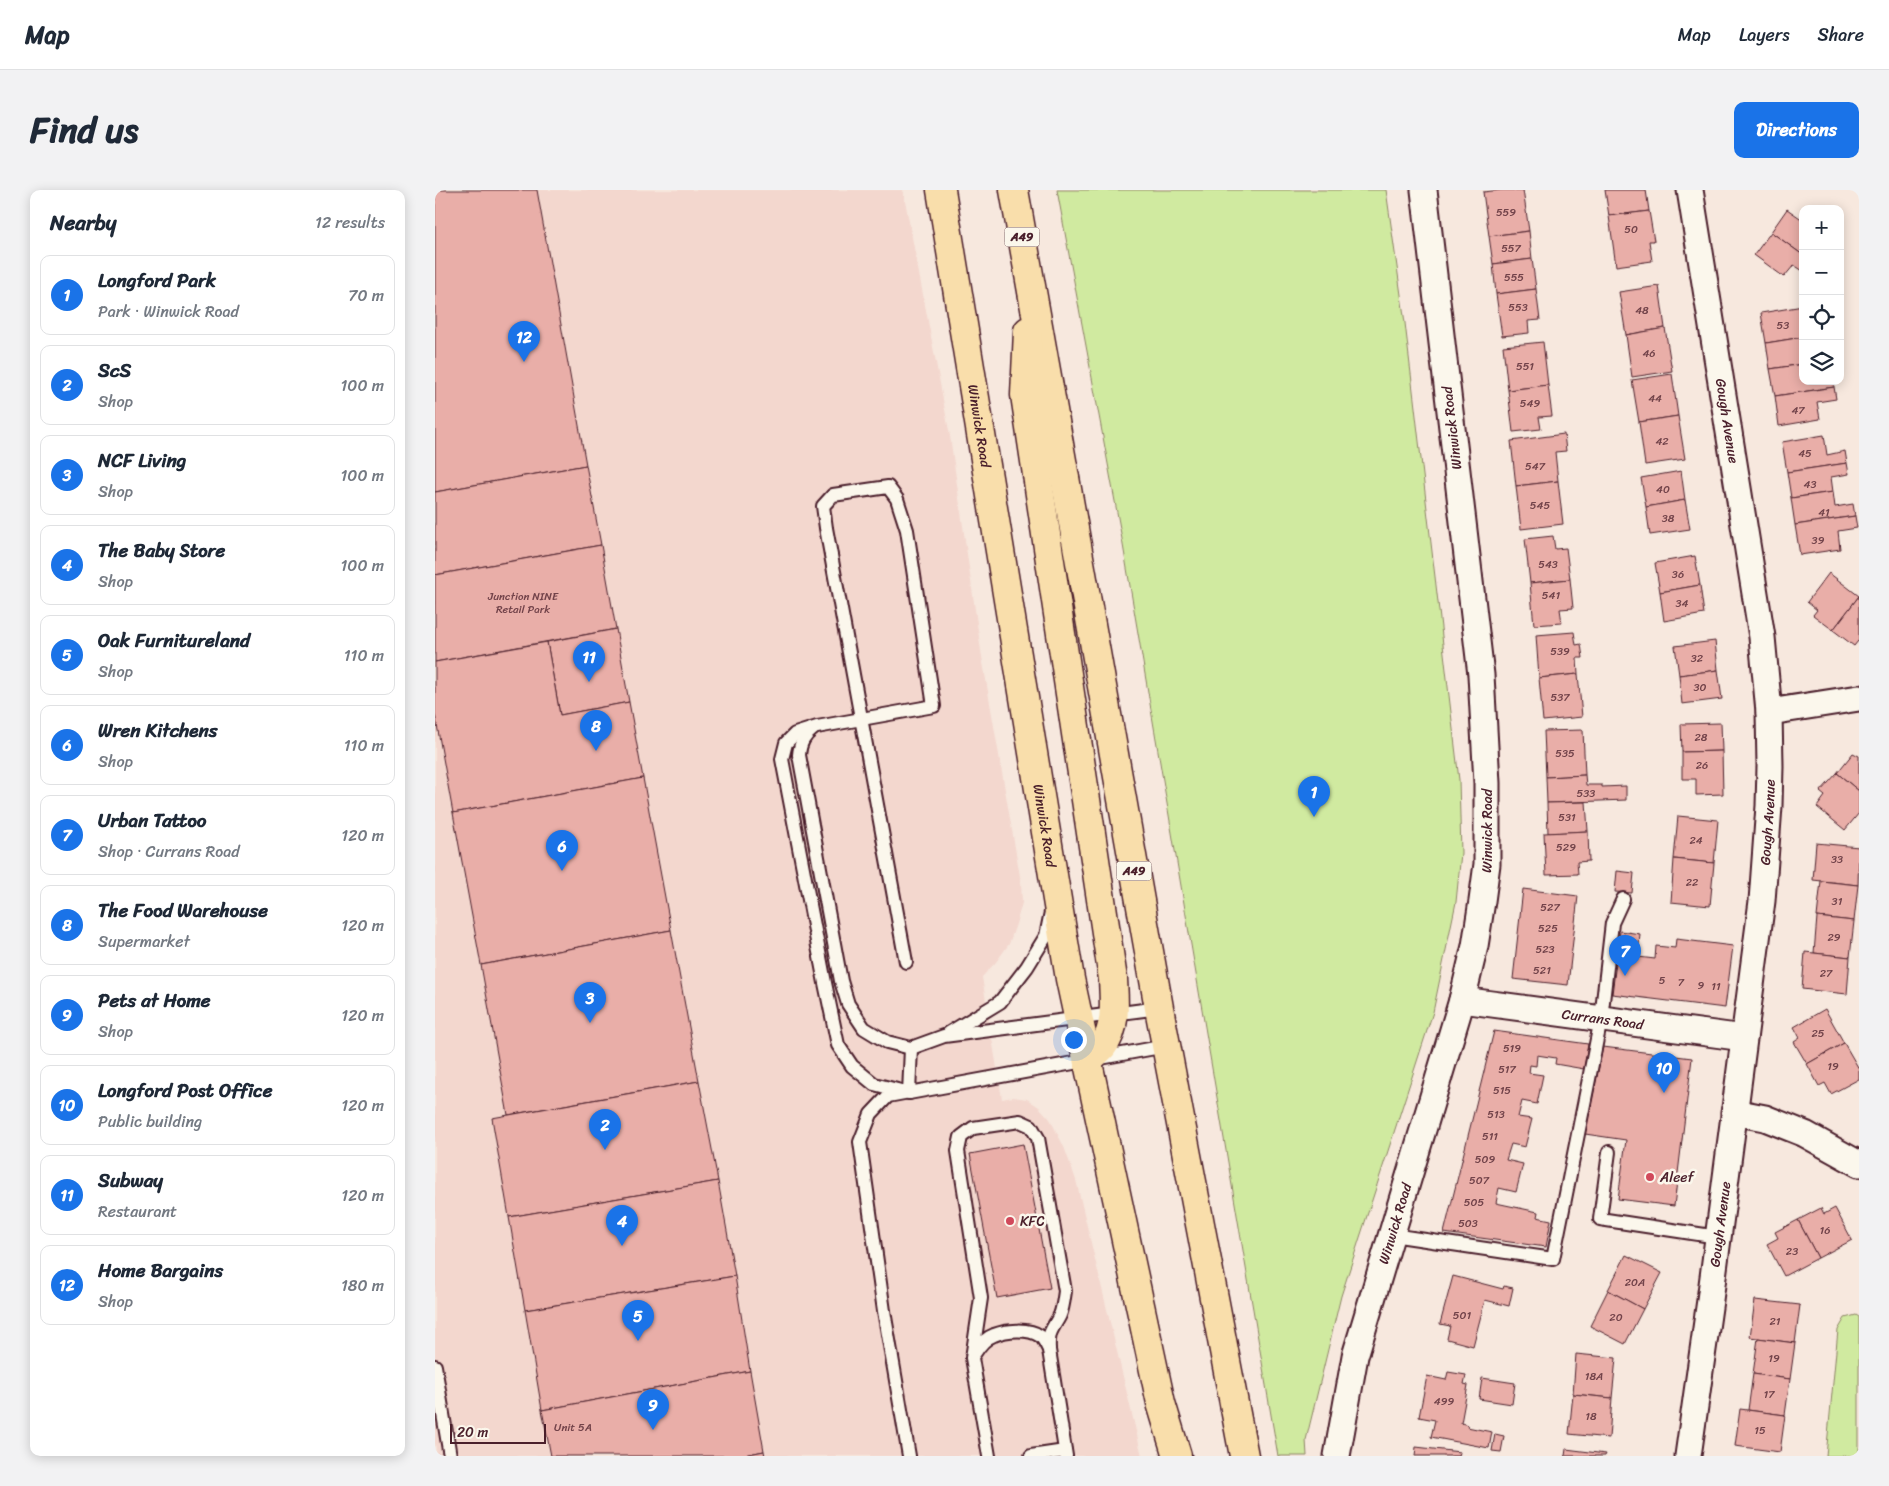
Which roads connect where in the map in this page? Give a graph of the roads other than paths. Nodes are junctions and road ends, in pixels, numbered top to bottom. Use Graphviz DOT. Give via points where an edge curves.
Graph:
graph roads {
  1 [pos="941,190"];
  2 [pos="1014,190"];
  3 [pos="1425,190"];
  4 [pos="1690,190"];
  5 [pos="1031,285"];
  6 [pos="1859,698"];
  7 [pos="1769,712"];
  8 [pos="861,719"];
  9 [pos="817,726"];
  10 [pos="1056,890"];
  11 [pos="1623,899"];
  12 [pos="906,962"];
  13 [pos="1462,1000"];
  14 [pos="1159,1008"];
  15 [pos="1114,1015"];
  16 [pos="1079,1018"];
  17 [pos="1601,1020"];
  18 [pos="945,1036"];
  19 [pos="1745,1038"];
  20 [pos="1166,1046"];
  21 [pos="911,1048"];
  22 [pos="1088,1060"];
  23 [pos="909,1093"];
  24 [pos="1735,1112"];
  25 [pos="1609,1152"];
  26 [pos="1859,1164"];
  27 [pos="1392,1235"];
  28 [pos="1719,1237"];
  29 [pos="1049,1350"];
  30 [pos="972,1358"];
  31 [pos="435,1366"];
  32 [pos="1066,1453"];
  33 [pos="450,1456"];
  34 [pos="909,1456"];
  35 [pos="989,1456"];
  36 [pos="1031,1456"];
  37 [pos="1177,1456"];
  38 [pos="1244,1456"];
  39 [pos="1337,1456"];
  40 [pos="1688,1456"];
  1 -- 10 [label="highway, Winwick Road"];
  2 -- 5 [label="highway, A49"];
  3 -- 13 [label="street, Winwick Road" via="1481,675 1487,783 1487,864"];
  4 -- 7 [label="street, Gough Avenue" via="1762,637"];
  5 -- 14 [label="highway, A49"];
  5 -- 15 [label="highway" via="1025,395 1112,971"];
  6 -- 7 [label="street"];
  7 -- 19 [label="street, Gough Avenue" via="1769,806"];
  8 -- 8 [label="lane" via="935,706 907,530 897,499 888,487 833,495 823,506"];
  8 -- 9 [label="lane"];
  8 -- 12 [label="lane"];
  9 -- 21 [label="lane" via="800,744 799,755 841,981 848,1004 863,1028 887,1042"];
  9 -- 23 [label="lane" via="795,734 786,743 782,759 839,1045 852,1066 874,1084"];
  10 -- 16 [label="highway, Winwick Road"];
  10 -- 18 [label="lane" via="1046,936 1027,967 1000,1002"];
  11 -- 17 [label="lane" via="1613,923"];
  13 -- 17 [label="street, Currans Road"];
  13 -- 27 [label="street, Winwick Road"];
  14 -- 15 [label="lane"];
  14 -- 20 [label="highway, A49"];
  15 -- 16 [label="lane"];
  15 -- 22 [label="highway" via="1103,1045"];
  16 -- 18 [label="lane"];
  16 -- 22 [label="highway, Winwick Road"];
  17 -- 19 [label="street, Currans Road"];
  17 -- 27 [label="lane" via="1553,1259"];
  18 -- 21 [label="lane"];
  19 -- 24 [label="street, Gough Avenue"];
  20 -- 22 [label="lane"];
  20 -- 38 [label="highway, A49"];
  21 -- 23 [label="lane"];
  22 -- 23 [label="lane"];
  22 -- 37 [label="highway, Winwick Road" via="1161,1403"];
  23 -- 34 [label="lane" via="888,1096 871,1114 860,1142"];
  24 -- 26 [label="street" via="1765,1118 1805,1134"];
  24 -- 28 [label="street, Gough Avenue"];
  25 -- 28 [label="lane" via="1600,1219"];
  27 -- 39 [label="street, Winwick Road" via="1355,1356"];
  28 -- 40 [label="street, Gough Avenue"];
  29 -- 30 [label="lane" via="1041,1337 1028,1331 1009,1332 993,1335 980,1344"];
  29 -- 30 [label="lane" via="1049,1337 1061,1314 1065,1291 1038,1138 1031,1126 1020,1121 973,1128 961,1137 958,1151 981,1298"];
  29 -- 32 [label="lane"];
  30 -- 35 [label="lane"];
  31 -- 33 [label="lane"];
  32 -- 36 [label="lane"];
}
